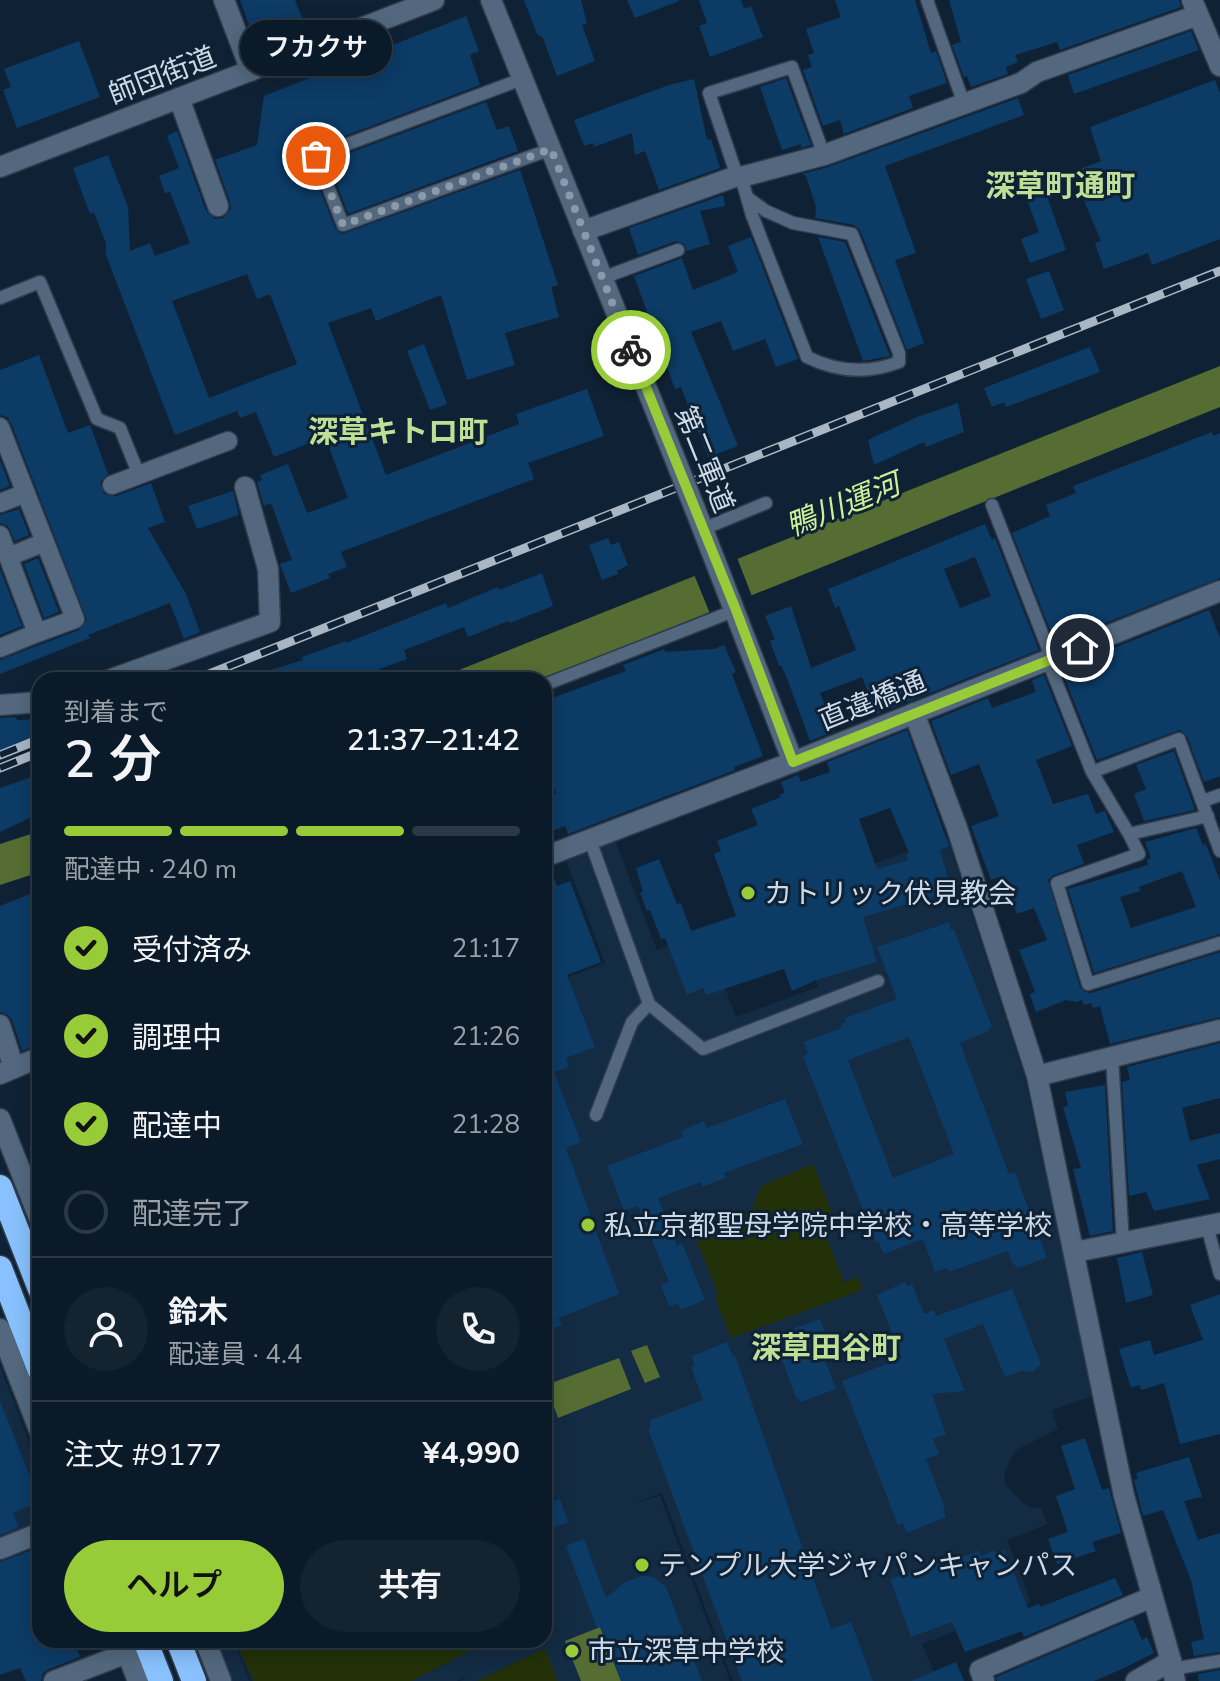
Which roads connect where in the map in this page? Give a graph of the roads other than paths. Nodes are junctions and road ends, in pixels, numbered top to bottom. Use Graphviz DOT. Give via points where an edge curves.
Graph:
graph roads {
  1 [pos="224,0"];
  2 [pos="434,0"];
  3 [pos="491,0"];
  4 [pos="927,0"];
  5 [pos="1195,8"];
  6 [pos="1220,66"];
  7 [pos="251,71"];
  8 [pos="522,79"];
  9 [pos="179,98"];
  10 [pos="964,104"];
  11 [pos="551,149"];
  12 [pos="824,155"];
  13 [pos="0,167"];
  14 [pos="739,177"];
  15 [pos="748,198"];
  16 [pos="218,206"];
  17 [pos="583,231"];
  18 [pos="678,250"];
  19 [pos="602,278"];
  20 [pos="0,298"];
  21 [pos="1,434"];
  22 [pos="228,441"];
  23 [pos="139,475"];
  24 [pos="112,485"];
  25 [pos="245,487"];
  26 [pos="26,493"];
  27 [pos="0,503"];
  28 [pos="766,503"];
  29 [pos="992,505"];
  30 [pos="703,529"];
  31 [pos="0,535"];
  32 [pos="45,542"];
  33 [pos="8,557"];
  34 [pos="1220,591"];
  35 [pos="735,609"];
  36 [pos="37,633"];
  37 [pos="0,648"];
  38 [pos="1050,660"];
  39 [pos="131,672"];
  40 [pos="552,682"];
  41 [pos="32,703"];
  42 [pos="0,705"];
  43 [pos="914,713"];
  44 [pos="793,762"];
  45 [pos="1092,772"];
  46 [pos="1220,795"];
  47 [pos="1203,801"];
  48 [pos="1208,816"];
  49 [pos="1129,834"];
  50 [pos="590,840"];
  51 [pos="1220,851"];
  52 [pos="552,854"];
  53 [pos="1220,943"];
  54 [pos="878,981"];
  55 [pos="649,1004"];
  56 [pos="0,1025"];
  57 [pos="1220,1030"];
  58 [pos="1112,1057"];
  59 [pos="32,1060"];
  60 [pos="7,1071"];
  61 [pos="1037,1076"];
  62 [pos="596,1115"];
  63 [pos="0,1119"];
  64 [pos="0,1187"];
  65 [pos="32,1195"];
  66 [pos="1213,1225"];
  67 [pos="1123,1243"];
  68 [pos="1075,1252"];
  69 [pos="0,1268"];
  70 [pos="32,1269"];
  71 [pos="1220,1274"];
  72 [pos="0,1329"];
  73 [pos="32,1350"];
  74 [pos="32,1411"];
  75 [pos="32,1536"];
  76 [pos="0,1549"];
  77 [pos="1152,1597"];
  78 [pos="123,1648"];
  79 [pos="132,1648"];
  80 [pos="134,1648"];
  81 [pos="181,1648"];
  82 [pos="208,1648"];
  83 [pos="1220,1661"];
  84 [pos="1173,1670"];
  85 [pos="54,1681"];
  86 [pos="138,1681"];
  87 [pos="161,1681"];
  88 [pos="194,1681"];
  89 [pos="221,1681"];
  90 [pos="984,1681"];
  91 [pos="1136,1681"];
  1 -- 7 [label="street"];
  2 -- 7 [label="street, 師団街道"];
  3 -- 8 [label="street, 第二軍道"];
  4 -- 10 [label="lane"];
  5 -- 6 [label="street"];
  5 -- 10 [label="street"];
  7 -- 9 [label="street, 師団街道"];
  8 -- 11 [label="street, 第二軍道"];
  8 -- 11 [label="lane" via="316,156 343,225"];
  9 -- 13 [label="street, 師団街道"];
  9 -- 16 [label="street"];
  10 -- 12 [label="street"];
  11 -- 17 [label="street, 第二軍道"];
  12 -- 14 [label="street"];
  12 -- 14 [label="lane" via="792,67 709,93"];
  14 -- 15 [label="lane"];
  14 -- 17 [label="street"];
  15 -- 15 [label="lane" via="807,357 854,370 879,370 899,362 852,234 793,223"];
  17 -- 19 [label="street, 第二軍道"];
  18 -- 19 [label="lane"];
  19 -- 30 [label="street, 第二軍道, bridge"];
  20 -- 23 [label="lane" via="40,282 97,419 120,428"];
  21 -- 26 [label="street"];
  22 -- 23 [label="street"];
  23 -- 24 [label="street"];
  25 -- 39 [label="street" via="268,569 270,622"];
  26 -- 27 [label="street"];
  26 -- 32 [label="street"];
  28 -- 30 [label="lane"];
  29 -- 38 [label="lane"];
  30 -- 35 [label="street, 第二軍道"];
  31 -- 33 [label="street"];
  32 -- 33 [label="street"];
  32 -- 36 [label="street" via="75,619"];
  33 -- 36 [label="street"];
  34 -- 38 [label="street, 直違橋通"];
  35 -- 40 [label="lane"];
  35 -- 44 [label="street, 第二軍道"];
  36 -- 37 [label="street"];
  38 -- 43 [label="street, 直違橋通"];
  38 -- 45 [label="lane"];
  41 -- 42 [label="street"];
  43 -- 44 [label="street, 直違橋通"];
  43 -- 61 [label="street"];
  44 -- 50 [label="street, 直違橋通"];
  45 -- 47 [label="lane" via="1179,739"];
  45 -- 49 [label="lane"];
  46 -- 47 [label="lane"];
  47 -- 48 [label="lane"];
  48 -- 49 [label="lane"];
  48 -- 51 [label="lane"];
  49 -- 53 [label="lane" via="1139,854 1057,883 1088,984"];
  50 -- 52 [label="street, 直違橋通"];
  50 -- 55 [label="lane"];
  54 -- 55 [label="lane" via="703,1049"];
  55 -- 62 [label="lane" via="632,1022"];
  56 -- 60 [label="street"];
  57 -- 58 [label="street"];
  58 -- 61 [label="street"];
  58 -- 67 [label="lane"];
  59 -- 60 [label="street"];
  61 -- 68 [label="street"];
  63 -- 65 [label="street"];
  64 -- 70 [label="highway"];
  66 -- 67 [label="street"];
  66 -- 71 [label="lane"];
  67 -- 68 [label="street"];
  68 -- 77 [label="street" via="1124,1496"];
  69 -- 73 [label="highway"];
  72 -- 74 [label="street"];
  75 -- 76 [label="street"];
  77 -- 84 [label="street"];
  77 -- 90 [label="street" via="980,1670"];
  78 -- 85 [label="street"];
  79 -- 86 [label="street"];
  80 -- 87 [label="highway"];
  81 -- 88 [label="highway"];
  82 -- 89 [label="street"];
  83 -- 84 [label="lane"];
  84 -- 91 [label="street"];
}
